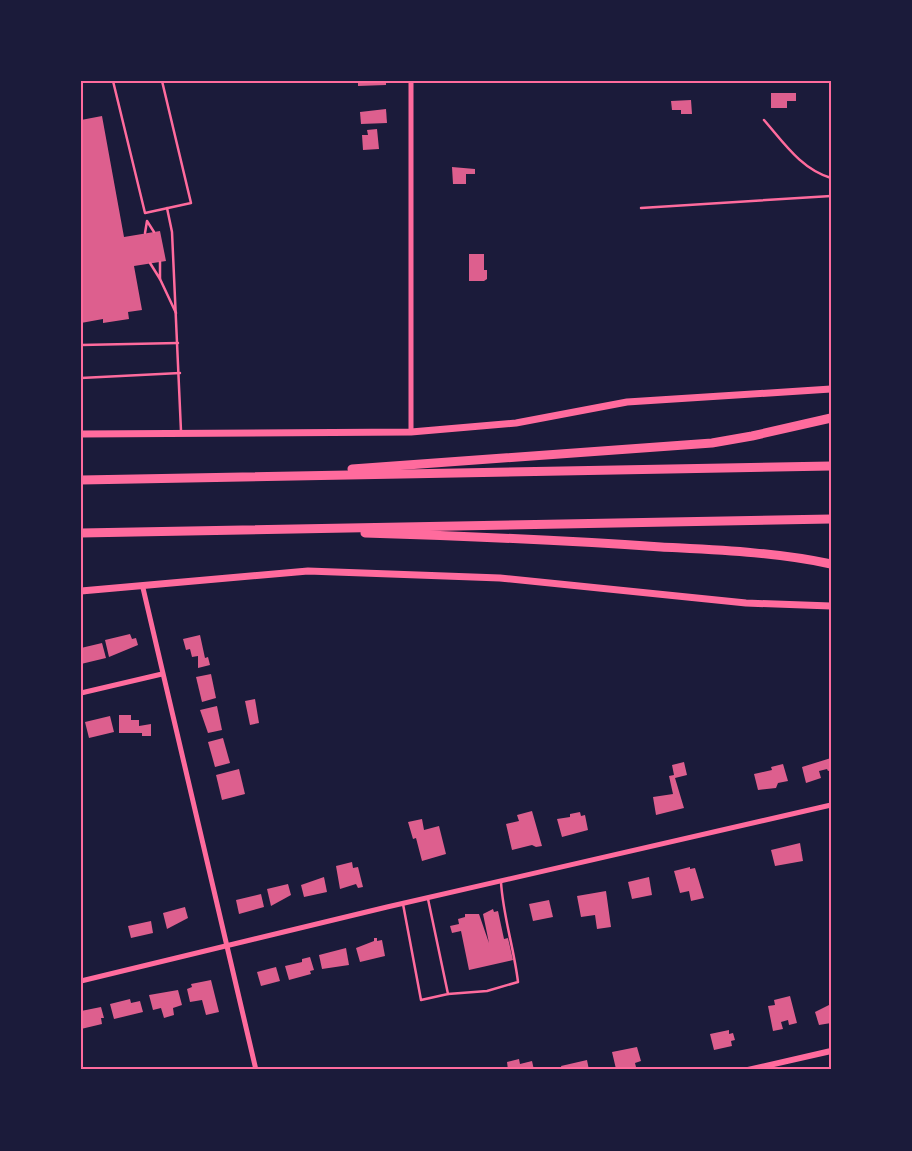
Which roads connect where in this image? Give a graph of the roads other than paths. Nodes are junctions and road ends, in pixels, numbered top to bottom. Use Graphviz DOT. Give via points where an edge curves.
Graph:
graph roads {
  1 [pos="113,81"];
  2 [pos="162,81"];
  3 [pos="411,81"];
  4 [pos="757,81"];
  5 [pos="790,81"];
  6 [pos="823,81"];
  7 [pos="831,82"];
  8 [pos="764,120"];
  9 [pos="831,178"];
  10 [pos="831,196"];
  11 [pos="167,208"];
  12 [pos="641,208"];
  13 [pos="145,213"];
  14 [pos="147,221"];
  15 [pos="154,232"];
  16 [pos="145,233"];
  17 [pos="160,262"];
  18 [pos="150,263"];
  19 [pos="160,279"];
  20 [pos="177,314"];
  21 [pos="178,343"];
  22 [pos="81,344"];
  23 [pos="180,373"];
  24 [pos="81,378"];
  25 [pos="831,389"];
  26 [pos="831,418"];
  27 [pos="411,432"];
  28 [pos="182,433"];
  29 [pos="81,434"];
  30 [pos="831,466"];
  31 [pos="258,477"];
  32 [pos="81,480"];
  33 [pos="831,519"];
  34 [pos="258,530"];
  35 [pos="81,532"];
  36 [pos="831,564"];
  37 [pos="143,588"];
  38 [pos="81,591"];
  39 [pos="831,606"];
  40 [pos="162,674"];
  41 [pos="81,693"];
  42 [pos="831,805"];
  43 [pos="501,882"];
  44 [pos="428,898"];
  45 [pos="403,904"];
  46 [pos="227,945"];
  47 [pos="81,981"];
  48 [pos="448,994"];
  49 [pos="831,1051"];
  50 [pos="256,1070"];
  51 [pos="748,1070"];
  1 -- 13 [label="lane"];
  2 -- 11 [label="lane" via="191,203"];
  3 -- 27 [label="street"];
  4 -- 5 [label="lane"];
  6 -- 7 [label="lane"];
  8 -- 9 [label="lane" via="803,164"];
  10 -- 12 [label="lane"];
  11 -- 13 [label="lane"];
  11 -- 20 [label="lane" via="172,232"];
  13 -- 14 [label="lane"];
  14 -- 15 [label="lane"];
  14 -- 16 [label="lane"];
  17 -- 19 [label="lane"];
  18 -- 19 [label="lane"];
  19 -- 20 [label="lane"];
  20 -- 21 [label="lane"];
  21 -- 22 [label="lane"];
  21 -- 23 [label="lane"];
  23 -- 24 [label="lane"];
  23 -- 28 [label="lane"];
  25 -- 27 [label="main road" via="627,402 516,423"];
  26 -- 31 [label="highway" via="712,443"];
  27 -- 28 [label="main road"];
  28 -- 29 [label="main road"];
  30 -- 31 [label="highway"];
  31 -- 32 [label="highway"];
  33 -- 34 [label="highway"];
  34 -- 35 [label="highway"];
  34 -- 36 [label="highway" via="616,544 748,553"];
  37 -- 38 [label="main road"];
  37 -- 39 [label="main road" via="308,571 500,578 746,603"];
  37 -- 40 [label="street"];
  40 -- 41 [label="street"];
  40 -- 46 [label="street"];
  42 -- 43 [label="street"];
  43 -- 44 [label="street"];
  43 -- 48 [label="lane" via="518,982 487,991"];
  44 -- 45 [label="street"];
  44 -- 48 [label="lane"];
  45 -- 46 [label="street"];
  45 -- 48 [label="lane" via="421,1000"];
  46 -- 47 [label="street"];
  46 -- 50 [label="street"];
  49 -- 51 [label="street"];
}
